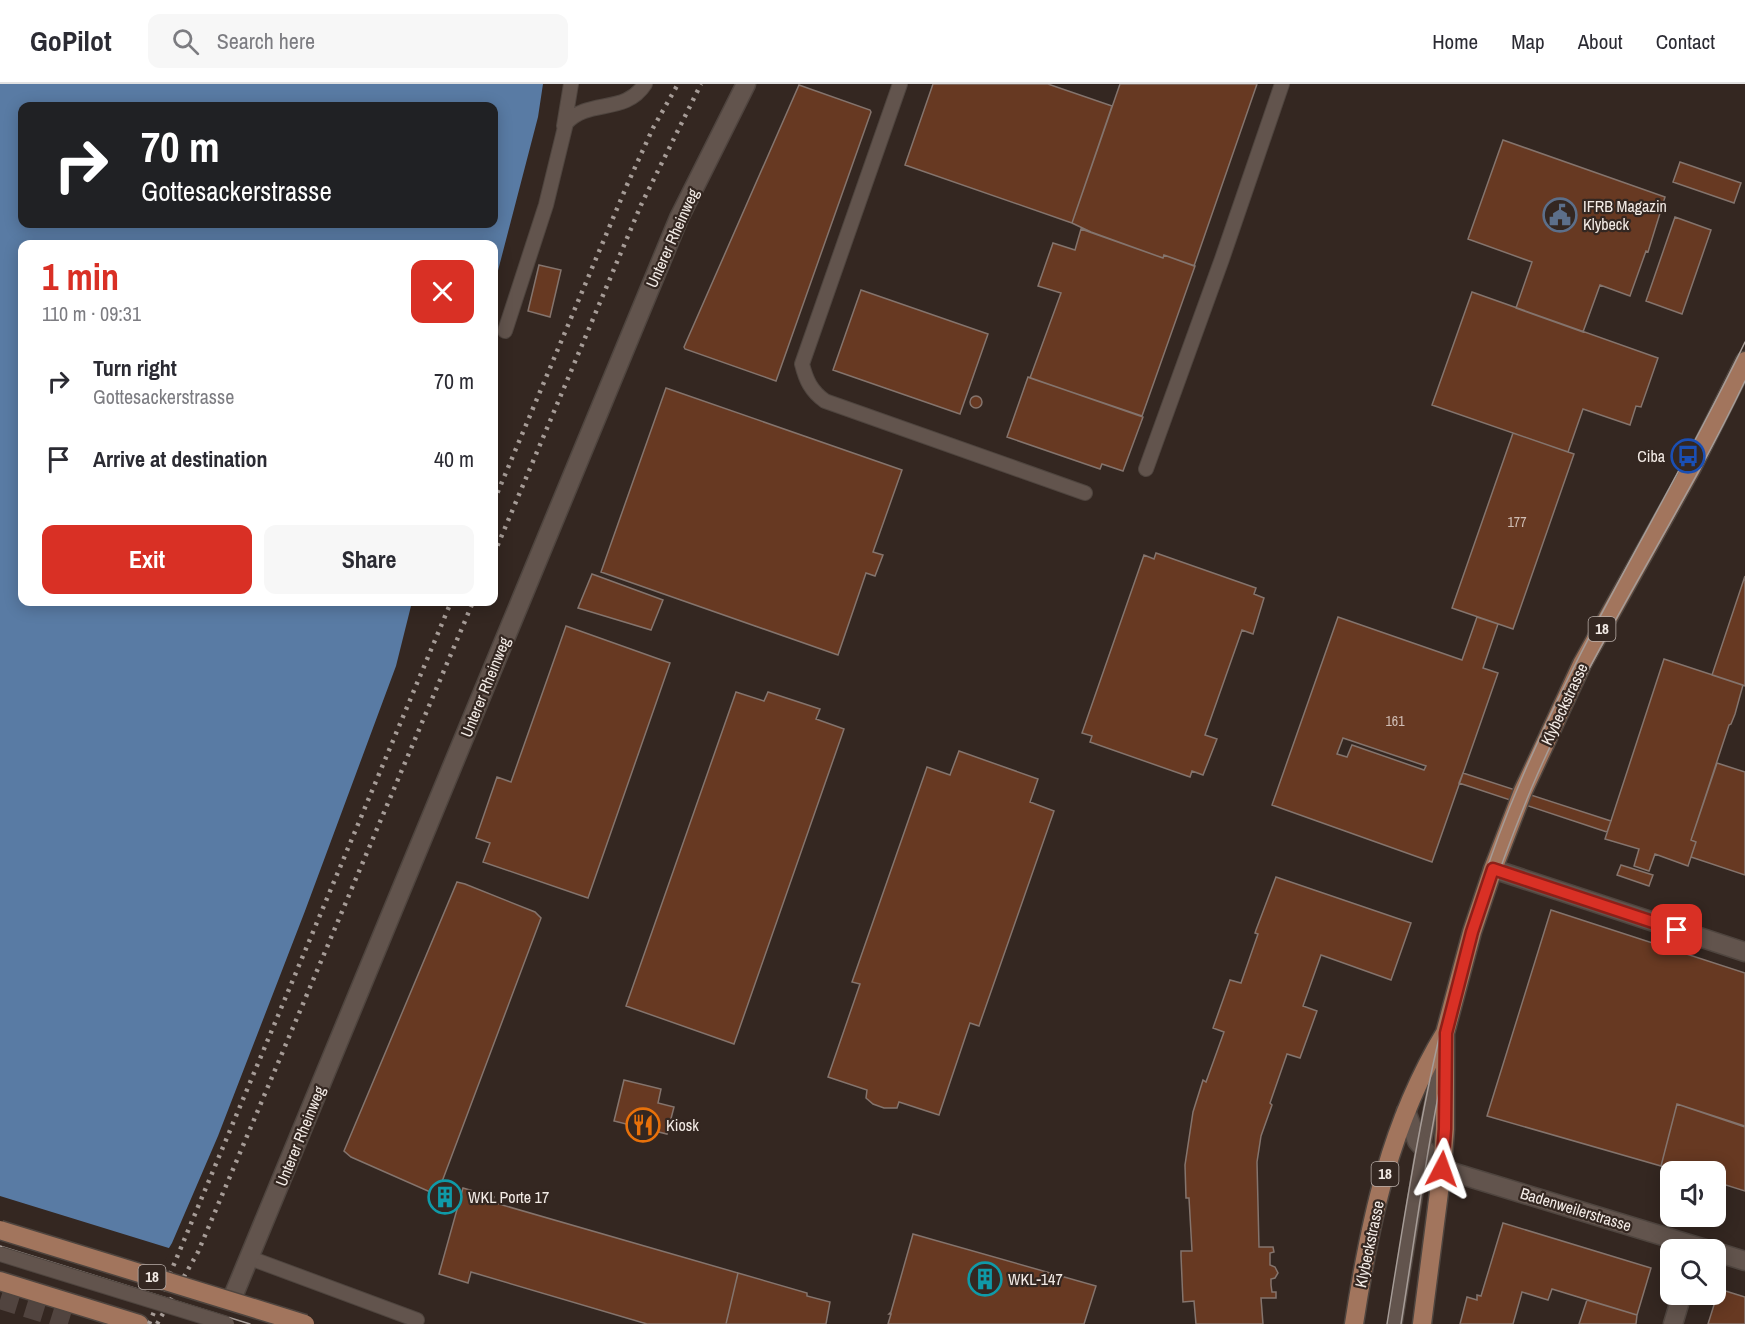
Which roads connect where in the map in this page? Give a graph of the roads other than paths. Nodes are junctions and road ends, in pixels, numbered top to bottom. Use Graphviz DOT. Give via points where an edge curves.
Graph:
graph roads {
  1 [pos="571,84"];
  2 [pos="645,84"];
  3 [pos="746,84"];
  4 [pos="900,84"];
  5 [pos="1282,84"];
  6 [pos="563,131"];
  7 [pos="505,331"];
  8 [pos="1745,361"];
  9 [pos="1146,470"];
  10 [pos="1085,493"];
  11 [pos="1493,869"];
  12 [pos="1745,952"];
  13 [pos="1446,1033"];
  14 [pos="1406,1111"];
  15 [pos="1423,1148"];
  16 [pos="1442,1169"];
  17 [pos="0,1230"];
  18 [pos="1671,1239"];
  19 [pos="0,1254"];
  20 [pos="1726,1255"];
  21 [pos="250,1258"];
  22 [pos="1745,1261"];
  23 [pos="0,1281"];
  24 [pos="234,1294"];
  25 [pos="1679,1305"];
  26 [pos="417,1320"];
  27 [pos="139,1324"];
  28 [pos="227,1324"];
  29 [pos="307,1324"];
  30 [pos="1354,1324"];
  31 [pos="1395,1324"];
  32 [pos="1422,1324"];
  33 [pos="1673,1324"];
  1 -- 6 [label="lane"];
  2 -- 6 [label="lane" via="628,101 574,116"];
  3 -- 21 [label="street, Unterer Rheinweg" via="679,218"];
  4 -- 10 [label="lane" via="802,364 806,380 814,394 825,401"];
  5 -- 9 [label="lane"];
  6 -- 7 [label="lane" via="546,205"];
  8 -- 11 [label="main road, Klybeckstrasse / 18" via="1691,469 1582,664 1523,791"];
  11 -- 12 [label="street"];
  11 -- 13 [label="main road, Klybeckstrasse / 18"];
  13 -- 14 [label="main road, Klybeckstrasse / 18"];
  13 -- 15 [label="lane"];
  13 -- 16 [label="main road, Klybeckstrasse / 18"];
  14 -- 15 [label="street"];
  14 -- 30 [label="main road, Klybeckstrasse / 18" via="1392,1145 1377,1203"];
  15 -- 16 [label="street"];
  15 -- 31 [label="lane"];
  16 -- 18 [label="street, Badenweilerstrasse"];
  16 -- 32 [label="main road, Klybeckstrasse / 18"];
  17 -- 29 [label="main road, 18, bridge"];
  19 -- 28 [label="lane, bridge"];
  20 -- 22 [label="street"];
  21 -- 24 [label="street, Unterer Rheinweg"];
  21 -- 26 [label="lane"];
  23 -- 27 [label="main road"];
  24 -- 29 [label="lane"];
  25 -- 33 [label="street"];
}
